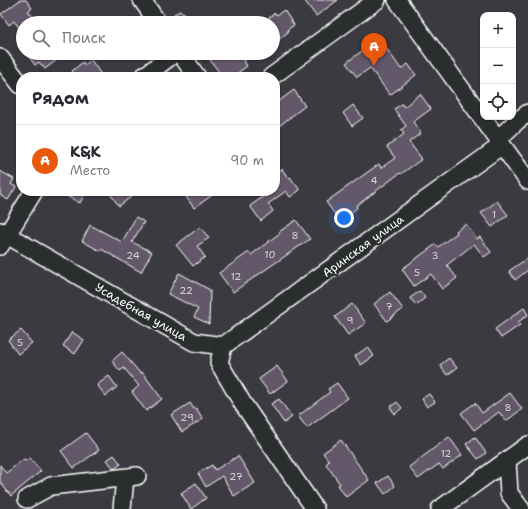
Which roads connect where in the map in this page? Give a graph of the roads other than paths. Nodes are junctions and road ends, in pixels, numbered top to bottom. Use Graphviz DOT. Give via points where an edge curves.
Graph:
graph roads {
  1 [pos="142,0"];
  2 [pos="377,0"];
  3 [pos="397,0"];
  4 [pos="153,16"];
  5 [pos="0,58"];
  6 [pos="166,60"];
  7 [pos="185,60"];
  8 [pos="150,72"];
  9 [pos="193,72"];
  10 [pos="278,72"];
  11 [pos="16,79"];
  12 [pos="528,113"];
  13 [pos="500,142"];
  14 [pos="528,181"];
  15 [pos="31,196"];
  16 [pos="2,237"];
  17 [pos="223,346"];
  18 [pos="528,445"];
  19 [pos="507,461"];
  20 [pos="27,499"];
  21 [pos="122,509"];
  22 [pos="315,509"];
  23 [pos="440,509"];
  24 [pos="521,509"];
  1 -- 4 [label="street"];
  2 -- 10 [label="street"];
  3 -- 13 [label="street"];
  5 -- 11 [label="street"];
  6 -- 8 [label="street"];
  7 -- 9 [label="street"];
  12 -- 13 [label="street, Аринская улица"];
  13 -- 14 [label="street"];
  13 -- 17 [label="street, Аринская улица"];
  15 -- 16 [label="street"];
  16 -- 17 [label="street, Усадебная улица" via="194,342"];
  17 -- 22 [label="street" via="219,363 243,404"];
  18 -- 19 [label="street"];
  19 -- 23 [label="street"];
  19 -- 24 [label="street" via="509,493"];
  20 -- 21 [label="street" via="51,486 131,477"];
}
